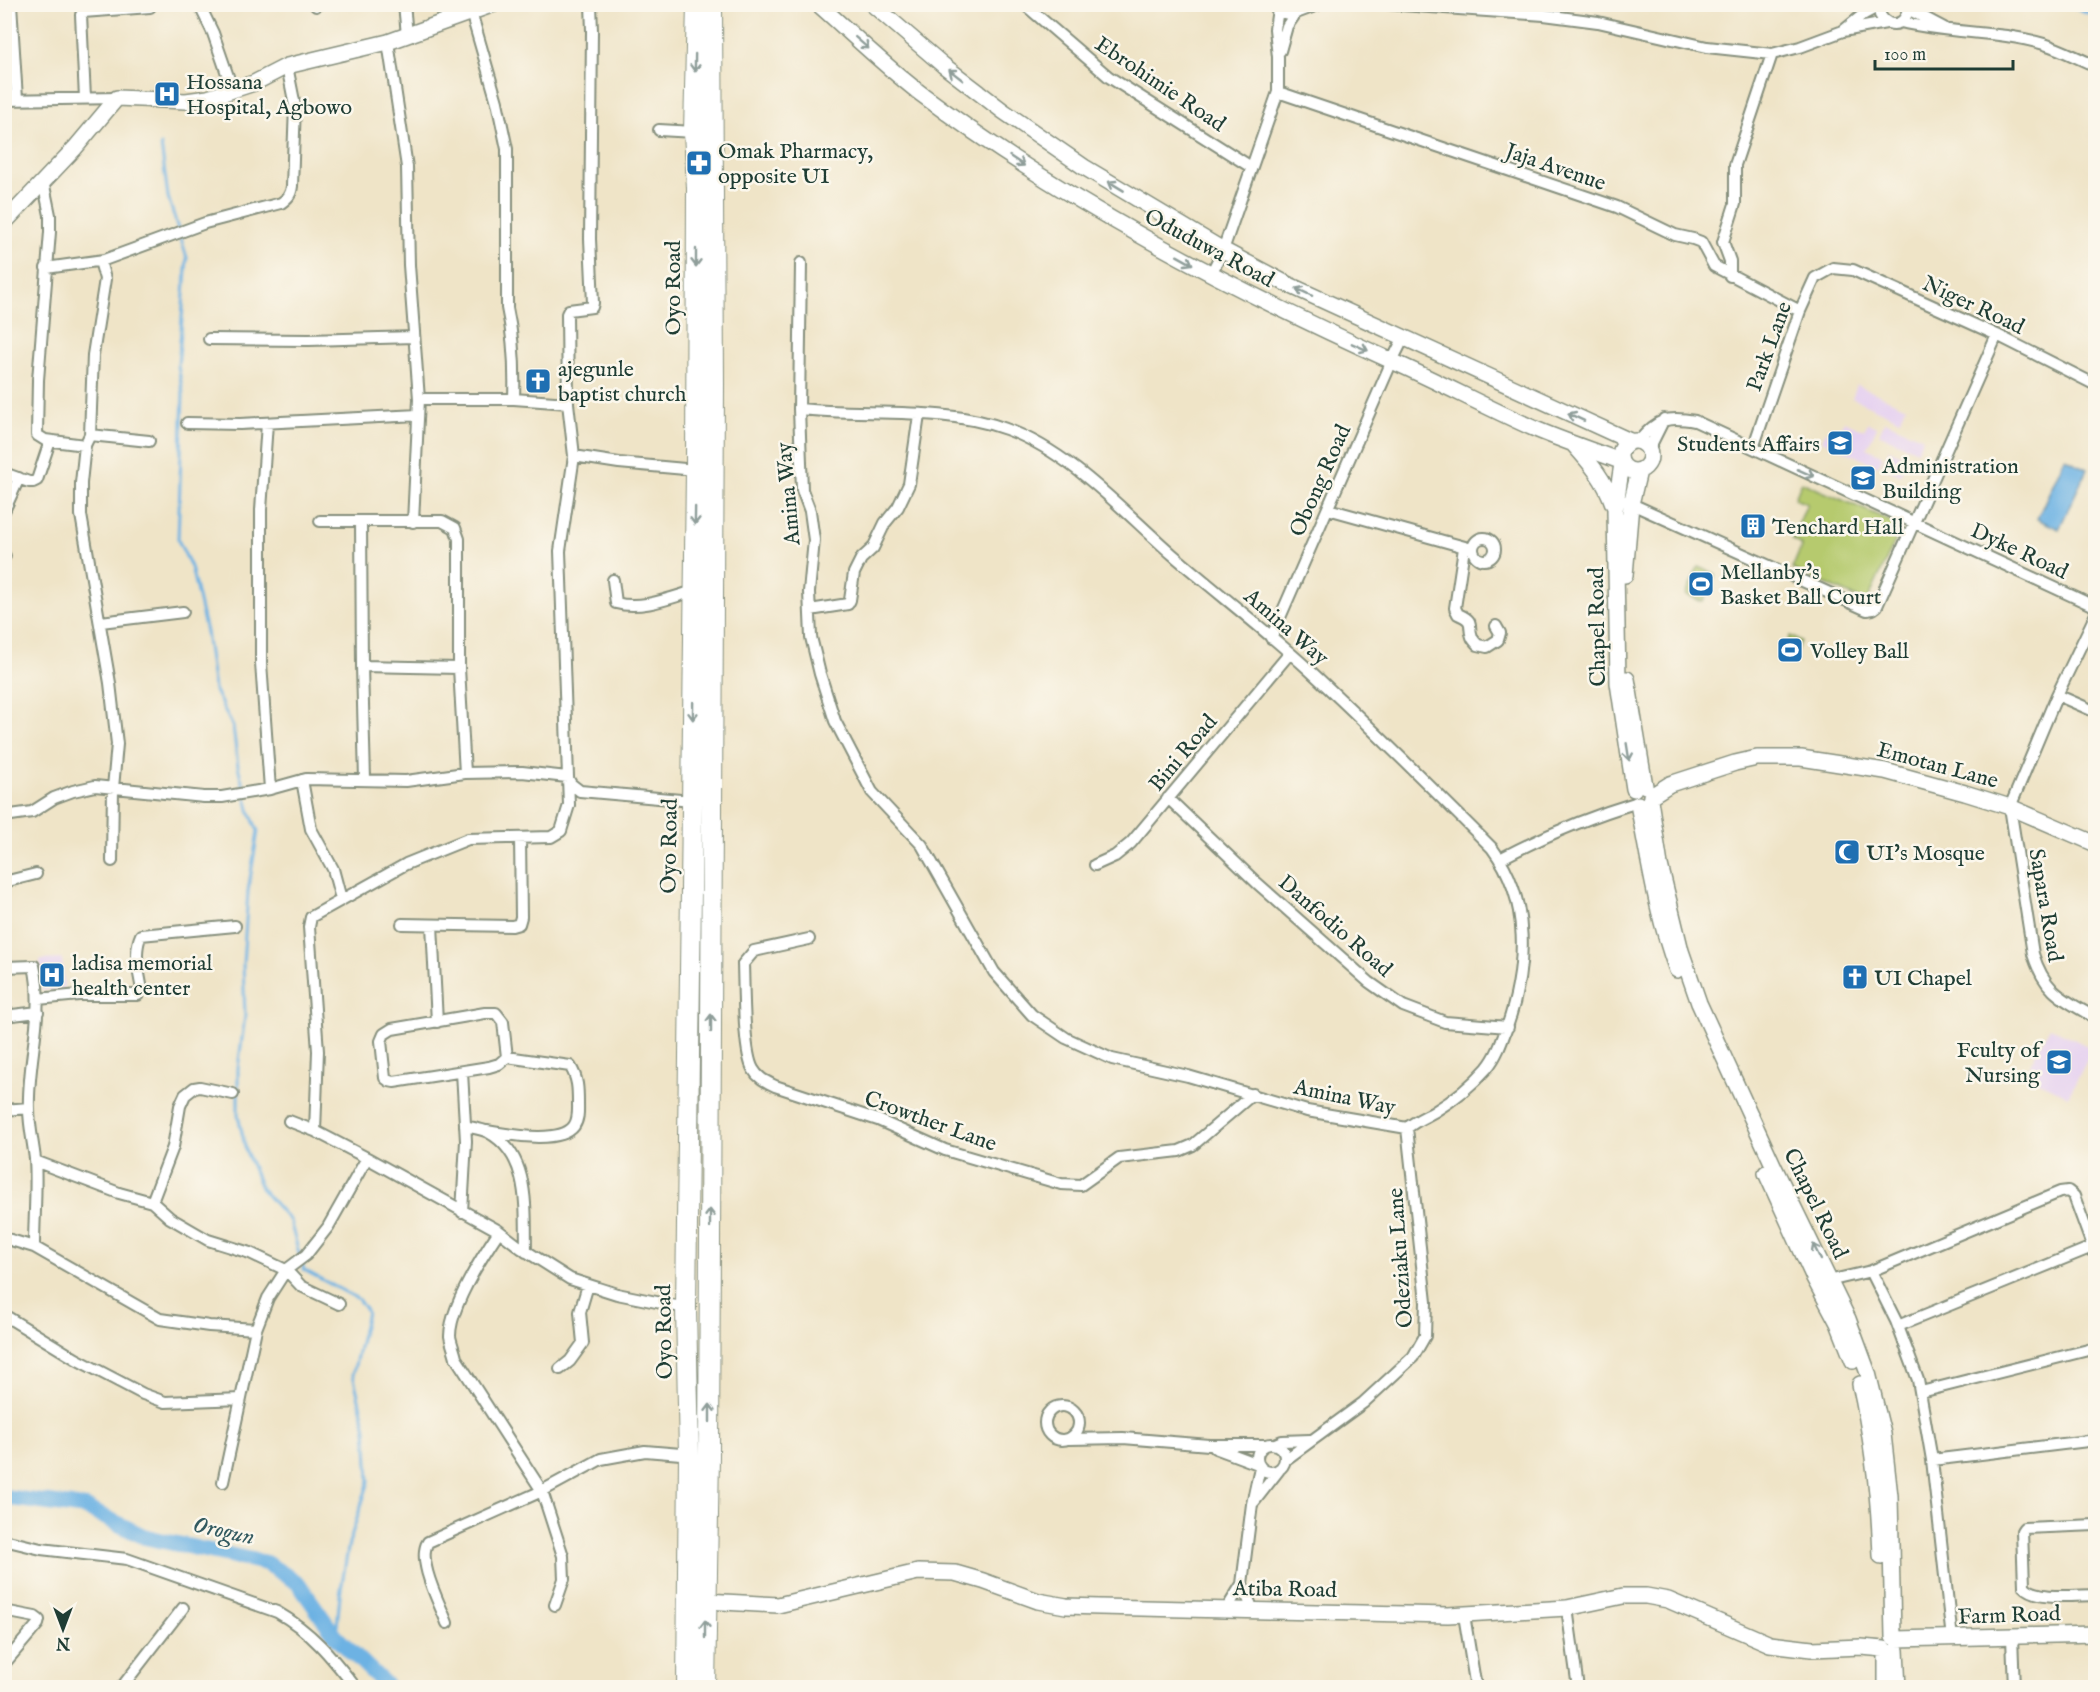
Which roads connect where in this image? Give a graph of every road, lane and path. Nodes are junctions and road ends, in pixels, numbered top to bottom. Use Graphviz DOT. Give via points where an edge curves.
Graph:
graph roads {
  1 [pos="11,4"];
  2 [pos="199,4"];
  3 [pos="404,4"];
  4 [pos="494,4"];
  5 [pos="591,4"];
  6 [pos="697,4"];
  7 [pos="712,4"];
  8 [pos="818,4"];
  9 [pos="872,4"];
  10 [pos="1024,4"];
  11 [pos="1320,4"];
  12 [pos="1387,4"];
  13 [pos="1880,5"];
  14 [pos="107,7"];
  15 [pos="150,7"];
  16 [pos="1277,7"];
  17 [pos="1907,7"];
  18 [pos="1300,9"];
  19 [pos="471,12"];
  20 [pos="1901,22"];
  21 [pos="1886,23"];
  22 [pos="1947,29"];
  23 [pos="1843,31"];
  24 [pos="407,35"];
  25 [pos="388,42"];
  26 [pos="1772,54"];
  27 [pos="1278,57"];
  28 [pos="287,66"];
  29 [pos="2096,66"];
  30 [pos="233,91"];
  31 [pos="1278,92"];
  32 [pos="85,98"];
  33 [pos="117,98"];
  34 [pos="17,99"];
  35 [pos="4,100"];
  36 [pos="659,130"];
  37 [pos="694,132"];
  38 [pos="1251,167"];
  39 [pos="43,181"];
  40 [pos="4,223"];
  41 [pos="1223,250"];
  42 [pos="100,261"];
  43 [pos="801,263"];
  44 [pos="46,268"];
  45 [pos="1833,268"];
  46 [pos="1211,274"];
  47 [pos="1730,276"];
  48 [pos="1800,311"];
  49 [pos="1997,335"];
  50 [pos="414,336"];
  51 [pos="1404,337"];
  52 [pos="209,339"];
  53 [pos="705,341"];
  54 [pos="1392,361"];
  55 [pos="2096,385"];
  56 [pos="419,399"];
  57 [pos="514,399"];
  58 [pos="568,403"];
  59 [pos="799,409"];
  60 [pos="418,415"];
  61 [pos="919,415"];
  62 [pos="187,423"];
  63 [pos="267,423"];
  64 [pos="88,440"];
  65 [pos="50,441"];
  66 [pos="149,441"];
  67 [pos="1572,443"];
  68 [pos="1639,443"];
  69 [pos="1753,448"];
  70 [pos="574,456"];
  71 [pos="1621,463"];
  72 [pos="696,470"];
  73 [pos="1639,471"];
  74 [pos="4,473"];
  75 [pos="19,478"];
  76 [pos="1616,503"];
  77 [pos="1631,504"];
  78 [pos="1328,509"];
  79 [pos="4,511"];
  80 [pos="320,521"];
  81 [pos="361,521"];
  82 [pos="1913,521"];
  83 [pos="413,522"];
  84 [pos="613,579"];
  85 [pos="694,591"];
  86 [pos="2096,607"];
  87 [pos="810,610"];
  88 [pos="183,612"];
  89 [pos="2096,614"];
  90 [pos="101,622"];
  91 [pos="1496,626"];
  92 [pos="1271,638"];
  93 [pos="1290,653"];
  94 [pos="362,666"];
  95 [pos="459,668"];
  96 [pos="2057,695"];
  97 [pos="2096,711"];
  98 [pos="465,773"];
  99 [pos="567,777"];
  100 [pos="302,780"];
  101 [pos="365,780"];
  102 [pos="113,788"];
  103 [pos="270,789"];
  104 [pos="1642,795"];
  105 [pos="1168,798"];
  106 [pos="692,801"];
  107 [pos="2010,807"];
  108 [pos="4,816"];
  109 [pos="520,838"];
  110 [pos="2096,844"];
  111 [pos="1500,859"];
  112 [pos="112,861"];
  113 [pos="1095,866"];
  114 [pos="36,874"];
  115 [pos="4,882"];
  116 [pos="341,899"];
  117 [pos="402,924"];
  118 [pos="432,925"];
  119 [pos="236,926"];
  120 [pos="809,939"];
  121 [pos="4,967"];
  122 [pos="38,999"];
  123 [pos="38,1012"];
  124 [pos="4,1017"];
  125 [pos="2096,1018"];
  126 [pos="437,1022"];
  127 [pos="1508,1027"];
  128 [pos="507,1057"];
  129 [pos="462,1072"];
  130 [pos="233,1094"];
  131 [pos="1253,1094"];
  132 [pos="29,1108"];
  133 [pos="4,1110"];
  134 [pos="289,1121"];
  135 [pos="465,1126"];
  136 [pos="1407,1128"];
  137 [pos="315,1131"];
  138 [pos="487,1131"];
  139 [pos="367,1158"];
  140 [pos="35,1161"];
  141 [pos="152,1202"];
  142 [pos="462,1212"];
  143 [pos="499,1231"];
  144 [pos="4,1238"];
  145 [pos="33,1247"];
  146 [pos="526,1252"];
  147 [pos="2094,1252"];
  148 [pos="286,1270"];
  149 [pos="1871,1271"];
  150 [pos="1824,1282"];
  151 [pos="588,1285"];
  152 [pos="339,1304"];
  153 [pos="686,1308"];
  154 [pos="4,1315"];
  155 [pos="1898,1326"];
  156 [pos="256,1329"];
  157 [pos="2096,1348"];
  158 [pos="560,1369"];
  159 [pos="1921,1392"];
  160 [pos="241,1400"];
  161 [pos="1069,1439"];
  162 [pos="1311,1440"];
  163 [pos="2096,1440"];
  164 [pos="1269,1444"];
  165 [pos="1209,1446"];
  166 [pos="689,1455"];
  167 [pos="710,1456"];
  168 [pos="1932,1460"];
  169 [pos="1282,1465"];
  170 [pos="1259,1466"];
  171 [pos="223,1482"];
  172 [pos="542,1491"];
  173 [pos="1252,1504"];
  174 [pos="2096,1525"];
  175 [pos="4,1540"];
  176 [pos="1242,1584"];
  177 [pos="2096,1595"];
  178 [pos="705,1601"];
  179 [pos="555,1605"];
  180 [pos="183,1608"];
  181 [pos="1567,1608"];
  182 [pos="1226,1610"];
  183 [pos="1253,1610"];
  184 [pos="4,1611"];
  185 [pos="1464,1614"];
  186 [pos="447,1623"];
  187 [pos="2096,1634"];
  188 [pos="2012,1637"];
  189 [pos="1952,1639"];
  190 [pos="1890,1644"];
  191 [pos="4,1664"];
  192 [pos="121,1688"];
  193 [pos="356,1688"];
  194 [pos="687,1688"];
  195 [pos="705,1688"];
  196 [pos="1476,1688"];
  197 [pos="1578,1688"];
  198 [pos="1886,1688"];
  199 [pos="1898,1688"];
  200 [pos="2014,1688"];
  1 -- 34 [label="street"];
  2 -- 30 [label="street"];
  3 -- 24 [label="street"];
  4 -- 19 [label="street"];
  5 -- 58 [label="street" via="593,303 592,308 569,310 567,314"];
  6 -- 37 [label="highway, Oyo Road, one-way"];
  7 -- 53 [label="highway, Oyo Road"];
  8 -- 46 [label="street, Oduduwa Road, one-way" via="918,92 981,137 1067,194"];
  41 -- 9 [label="street, Oduduwa Road, one-way" via="1084,167 1003,111"];
  10 -- 38 [label="street, Ebrohimie Road" via="1109,77"];
  11 -- 18 [label="street"];
  12 -- 26 [label="street" via="1598,21 1707,47"];
  13 -- 21 [label="street" via="1880,15"];
  13 -- 23 [label="street"];
  14 -- 15 [label="street"];
  14 -- 32 [label="street" via="81,15"];
  16 -- 18 [label="street" via="1286,15"];
  16 -- 27 [label="street"];
  17 -- 20 [label="street"];
  17 -- 22 [label="street"];
  18 -- 27 [label="street" via="1287,26"];
  19 -- 24 [label="street"];
  19 -- 57 [label="street" via="507,149 507,308 514,347"];
  20 -- 21 [label="street"];
  20 -- 22 [label="street"];
  21 -- 23 [label="street"];
  22 -- 29 [label="street" via="2045,44"];
  23 -- 26 [label="street"];
  24 -- 25 [label="street"];
  25 -- 28 [label="street"];
  25 -- 50 [label="street" via="407,167"];
  26 -- 47 [label="street" via="1735,165 1735,204 1723,242 1730,261"];
  27 -- 31 [label="street"];
  28 -- 30 [label="street"];
  28 -- 42 [label="street" via="295,106 292,186 288,198"];
  30 -- 33 [label="street" via="186,101"];
  31 -- 38 [label="street"];
  31 -- 47 [label="street, Jaja Avenue" via="1617,207 1675,235 1701,242 1714,266"];
  32 -- 33 [label="street"];
  32 -- 34 [label="street"];
  33 -- 39 [label="street"];
  34 -- 35 [label="street"];
  36 -- 37 [label="street"];
  37 -- 53 [label="highway, Oyo Road, one-way"];
  38 -- 41 [label="street"];
  39 -- 40 [label="street"];
  39 -- 44 [label="street" via="50,215"];
  41 -- 46 [label="street"];
  51 -- 41 [label="street, Oduduwa Road, one-way"];
  42 -- 44 [label="street"];
  42 -- 64 [label="street" via="105,279 93,356"];
  43 -- 59 [label="street, Amina Way"];
  44 -- 65 [label="street" via="37,435"];
  45 -- 48 [label="street, Park Lane" via="1815,278"];
  45 -- 49 [label="street, Niger Road" via="1853,270"];
  46 -- 54 [label="street, Oduduwa Road, one-way"];
  47 -- 48 [label="street, Jaja Avenue"];
  48 -- 69 [label="street, Park Lane"];
  49 -- 55 [label="street, Niger Road"];
  49 -- 82 [label="street"];
  50 -- 52 [label="street"];
  50 -- 56 [label="street"];
  51 -- 54 [label="street, Obong Road"];
  68 -- 51 [label="street, Oduduwa Road, one-way"];
  53 -- 72 [label="highway, Oyo Road"];
  167 -- 53 [label="highway, Oyo Road, one-way"];
  54 -- 67 [label="street, Oduduwa Road"];
  54 -- 78 [label="street, Obong Road"];
  56 -- 57 [label="street"];
  56 -- 60 [label="street"];
  57 -- 58 [label="street"];
  58 -- 70 [label="street"];
  59 -- 61 [label="street, Amina Way"];
  59 -- 87 [label="street, Amina Way" via="802,490 814,540"];
  60 -- 63 [label="street"];
  60 -- 83 [label="street"];
  61 -- 87 [label="street" via="909,484 873,548 861,559 854,573 850,600"];
  61 -- 92 [label="street, Amina Way" via="991,424 1030,439 1062,459"];
  62 -- 63 [label="street"];
  63 -- 103 [label="street" via="261,510 261,663"];
  64 -- 65 [label="street"];
  64 -- 66 [label="street"];
  64 -- 90 [label="street" via="81,515"];
  65 -- 75 [label="street" via="37,480"];
  67 -- 71 [label="street, Oduduwa Road"];
  67 -- 76 [label="street" via="1599,473"];
  68 -- 69 [label="street, Dyke Road" via="1650,428 1665,418 1679,418 1695,421"];
  68 -- 71 [label="street" via="1620,452"];
  68 -- 73 [label="street" via="1650,460"];
  69 -- 82 [label="street, Dyke Road, one-way"];
  70 -- 72 [label="street"];
  70 -- 99 [label="street" via="560,551"];
  71 -- 73 [label="street" via="1629,470"];
  71 -- 76 [label="street, Chapel Road"];
  72 -- 85 [label="highway, Oyo Road, one-way"];
  73 -- 77 [label="street, Chapel Road"];
  74 -- 75 [label="street"];
  75 -- 79 [label="street"];
  76 -- 77 [label="street"];
  76 -- 104 [label="street, Chapel Road, one-way" via="1618,683"];
  77 -- 82 [label="street" via="1868,610 1877,606"];
  77 -- 104 [label="street, Chapel Road" via="1624,652"];
  78 -- 91 [label="street" via="1468,549 1455,608 1472,624 1472,637 1478,645 1487,647 1498,640"];
  78 -- 92 [label="street, Obong Road"];
  80 -- 81 [label="street"];
  81 -- 83 [label="street"];
  81 -- 94 [label="street"];
  82 -- 86 [label="street, Dyke Road"];
  83 -- 95 [label="street" via="442,521 455,528 459,538"];
  84 -- 85 [label="street" via="616,603 623,605 660,601"];
  85 -- 106 [label="highway, Oyo Road, one-way"];
  87 -- 131 [label="street, Amina Way" via="811,637 835,721 872,792 922,845 994,972 1032,1015 1066,1038 1112,1059"];
  88 -- 90 [label="street"];
  89 -- 96 [label="street, Emotan Lane"];
  90 -- 102 [label="street" via="117,744"];
  92 -- 93 [label="street, Amina Way"];
  93 -- 105 [label="street, Bini Road"];
  93 -- 111 [label="street, Amina Way" via="1384,740"];
  94 -- 95 [label="street"];
  94 -- 101 [label="street"];
  95 -- 98 [label="street"];
  96 -- 97 [label="street"];
  96 -- 107 [label="street, Emotan Lane"];
  98 -- 99 [label="street" via="522,772"];
  98 -- 101 [label="street" via="406,781"];
  99 -- 106 [label="street" via="580,791"];
  99 -- 109 [label="street" via="569,805 561,831 551,837"];
  100 -- 101 [label="street"];
  100 -- 103 [label="street"];
  100 -- 116 [label="street" via="311,829 333,868"];
  102 -- 103 [label="street" via="204,797"];
  102 -- 108 [label="street" via="95,786 73,791 32,812"];
  102 -- 112 [label="street"];
  104 -- 107 [label="street, Emotan Lane" via="1735,763 1801,758 1885,771"];
  104 -- 111 [label="street" via="1548,834"];
  104 -- 150 [label="street, Chapel Road" via="1667,943 1690,1007 1814,1278"];
  105 -- 113 [label="street, Bini Road" via="1131,843"];
  105 -- 127 [label="street, Danfodio Road" via="1257,883 1369,982 1403,1006 1445,1022"];
  106 -- 153 [label="highway, Oyo Road"];
  107 -- 110 [label="street"];
  107 -- 125 [label="street, Sapara Road" via="2033,954 2040,976 2059,997"];
  109 -- 116 [label="street" via="468,838 406,864"];
  109 -- 118 [label="street" via="519,924"];
  111 -- 127 [label="street, Amina Way" via="1519,913 1523,943 1519,989"];
  114 -- 115 [label="street"];
  116 -- 137 [label="street" via="311,917 309,927 318,1051"];
  117 -- 118 [label="street"];
  118 -- 126 [label="street"];
  119 -- 122 [label="street" via="141,935 137,945 142,990 138,995"];
  120 -- 131 [label="street, Crowther Lane" via="754,951 743,964 748,1049 754,1071 761,1080 775,1086 878,1120 945,1150 1061,1184 1081,1185 1119,1158 1179,1151 1193,1145"];
  121 -- 122 [label="street" via="33,966"];
  122 -- 123 [label="street"];
  123 -- 124 [label="street"];
  123 -- 132 [label="street"];
  126 -- 128 [label="street" via="496,1013 503,1022"];
  126 -- 129 [label="street" via="392,1029 384,1034 381,1041 385,1078 394,1082"];
  127 -- 136 [label="street, Amina Way" via="1487,1068 1458,1094"];
  128 -- 129 [label="street" via="499,1064"];
  128 -- 138 [label="street" via="570,1066 579,1086 578,1117 566,1132 543,1138"];
  129 -- 135 [label="street"];
  130 -- 141 [label="street" via="200,1087 185,1095 173,1147"];
  131 -- 136 [label="street, Amina Way" via="1307,1111"];
  132 -- 133 [label="street"];
  132 -- 140 [label="street"];
  134 -- 137 [label="street"];
  135 -- 138 [label="street"];
  135 -- 142 [label="street"];
  136 -- 162 [label="street, Odeziaku Lane" via="1426,1302 1425,1336 1413,1357 1363,1403"];
  137 -- 139 [label="street"];
  138 -- 146 [label="street" via="510,1151 519,1169 524,1185"];
  139 -- 142 [label="street"];
  139 -- 148 [label="street" via="322,1235 306,1255"];
  140 -- 141 [label="street"];
  140 -- 145 [label="street"];
  141 -- 148 [label="street" via="170,1218 208,1240"];
  142 -- 143 [label="street"];
  143 -- 146 [label="street"];
  143 -- 172 [label="street" via="474,1269 450,1336 456,1358"];
  144 -- 145 [label="street"];
  145 -- 156 [label="street" via="160,1319"];
  146 -- 151 [label="street" via="570,1279"];
  147 -- 149 [label="street" via="2074,1196 2068,1191"];
  147 -- 155 [label="street"];
  148 -- 152 [label="street" via="301,1286"];
  148 -- 156 [label="street" via="263,1308"];
  149 -- 150 [label="street"];
  149 -- 155 [label="street"];
  150 -- 190 [label="street, Chapel Road" via="1859,1375 1871,1435"];
  151 -- 153 [label="street"];
  151 -- 158 [label="street" via="580,1312 583,1343"];
  153 -- 166 [label="highway, Oyo Road"];
  154 -- 160 [label="street" via="76,1359 165,1402"];
  155 -- 159 [label="street"];
  156 -- 160 [label="street"];
  157 -- 159 [label="street"];
  159 -- 168 [label="street"];
  160 -- 171 [label="street"];
  161 -- 165 [label="street" via="1123,1438"];
  162 -- 164 [label="street"];
  162 -- 169 [label="street, Odeziaku Lane"];
  163 -- 168 [label="street"];
  164 -- 165 [label="street"];
  164 -- 169 [label="street" via="1283,1450"];
  164 -- 170 [label="street" via="1259,1450"];
  165 -- 170 [label="street"];
  166 -- 167 [label="street"];
  166 -- 172 [label="street" via="645,1451 601,1459"];
  166 -- 194 [label="highway, Oyo Road"];
  167 -- 178 [label="highway, Oyo Road"];
  168 -- 189 [label="street"];
  169 -- 170 [label="street" via="1272,1472"];
  169 -- 173 [label="street, Odeziaku Lane"];
  170 -- 173 [label="street"];
  172 -- 179 [label="street" via="562,1556 564,1579"];
  172 -- 186 [label="street" via="428,1542 424,1562"];
  173 -- 176 [label="street"];
  174 -- 177 [label="street" via="2024,1528 2022,1536 2024,1586 2028,1591 2039,1595"];
  175 -- 193 [label="street" via="41,1549 127,1559 277,1612 300,1625"];
  176 -- 182 [label="street"];
  176 -- 183 [label="street"];
  178 -- 182 [label="street, Atiba Road" via="778,1605 918,1572 955,1573 1038,1601 1066,1605"];
  195 -- 178 [label="highway, Oyo Road, one-way"];
  180 -- 192 [label="street"];
  181 -- 185 [label="street, Atiba Road"];
  181 -- 190 [label="street, Atiba Road" via="1623,1596 1646,1596 1668,1600 1770,1644 1812,1649"];
  181 -- 197 [label="street"];
  182 -- 183 [label="street, Atiba Road"];
  183 -- 185 [label="street, Atiba Road"];
  184 -- 191 [label="street" via="39,1620"];
  185 -- 196 [label="street"];
  187 -- 188 [label="street, Farm Road"];
  188 -- 189 [label="street, Farm Road"];
  188 -- 200 [label="street"];
  189 -- 190 [label="street, Farm Road"];
  190 -- 198 [label="street"];
  190 -- 199 [label="street"];
}
